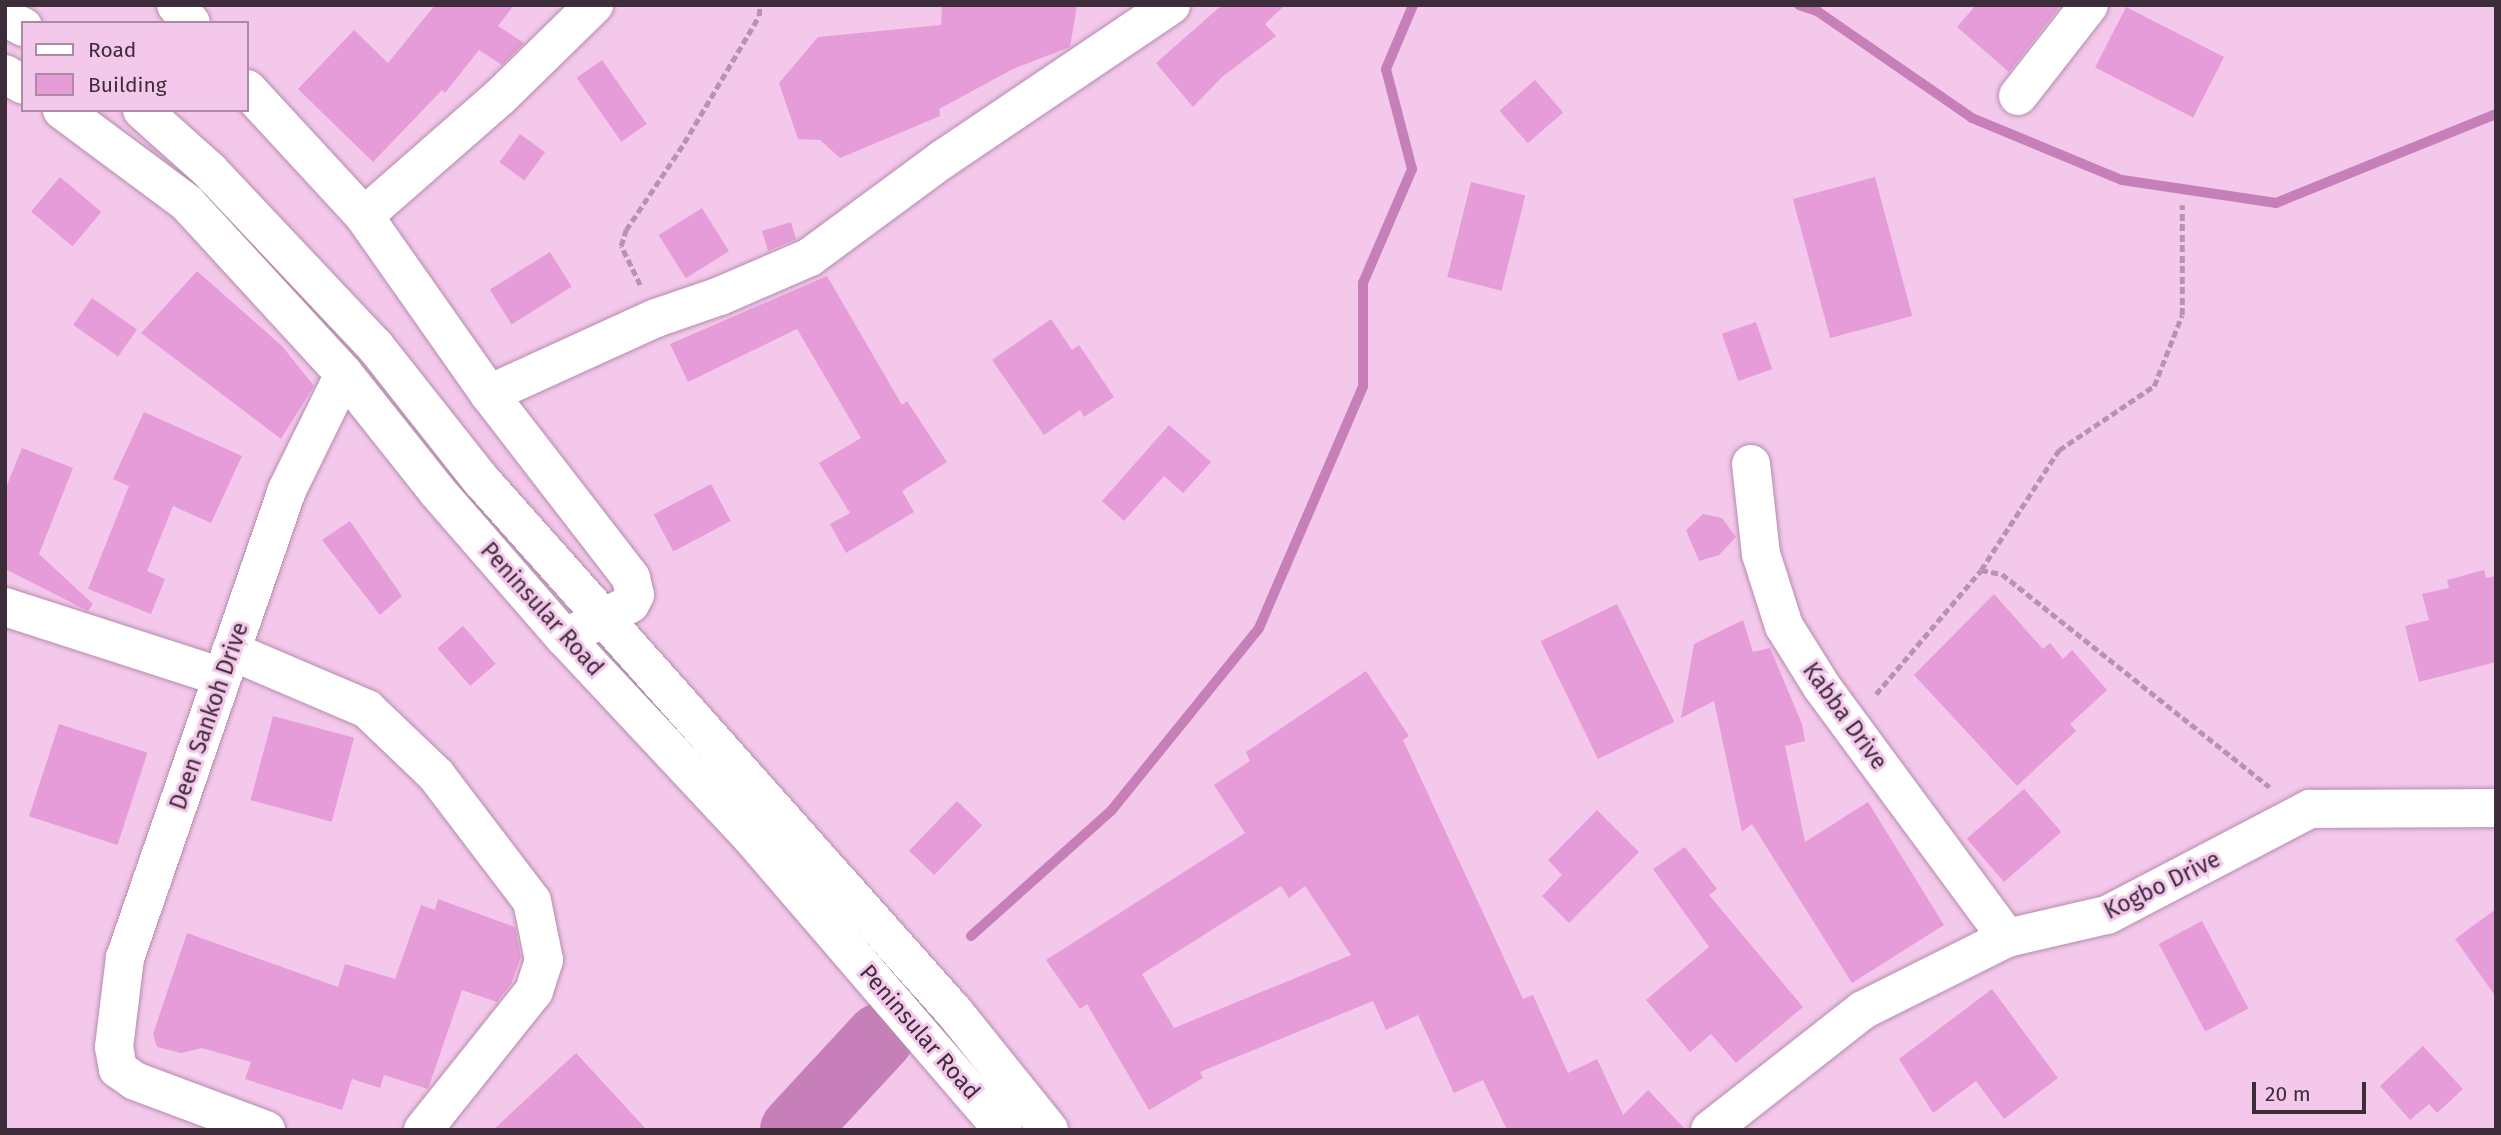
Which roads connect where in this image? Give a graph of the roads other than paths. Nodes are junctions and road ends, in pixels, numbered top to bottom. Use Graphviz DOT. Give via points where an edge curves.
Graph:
graph roads {
  1 [pos="176,5"];
  2 [pos="594,5"];
  3 [pos="1171,5"];
  4 [pos="2089,5"];
  5 [pos="5,16"];
  6 [pos="189,21"];
  7 [pos="21,26"];
  8 [pos="5,74"];
  9 [pos="21,84"];
  10 [pos="248,90"];
  11 [pos="2018,96"];
  12 [pos="65,112"];
  13 [pos="144,112"];
  14 [pos="364,216"];
  15 [pos="344,374"];
  16 [pos="489,394"];
  17 [pos="1751,464"];
  18 [pos="5,607"];
  19 [pos="600,618"];
  20 [pos="565,638"];
  21 [pos="227,664"];
  22 [pos="2496,808"];
  23 [pos="2007,938"];
  24 [pos="266,1130"];
  25 [pos="423,1130"];
  26 [pos="1003,1130"];
  27 [pos="1049,1130"];
  28 [pos="1710,1130"];
  1 -- 6 [label="street"];
  2 -- 14 [label="street" via="500,97"];
  3 -- 16 [label="street" via="943,159 810,257 720,296 656,317"];
  4 -- 11 [label="street"];
  5 -- 7 [label="street"];
  8 -- 9 [label="street"];
  10 -- 14 [label="street"];
  12 -- 15 [label="street, Peninsular Road" via="187,203"];
  13 -- 19 [label="street, Peninsular Road" via="210,171 375,346 481,480"];
  14 -- 16 [label="street"];
  15 -- 20 [label="street, Peninsular Road" via="437,491"];
  15 -- 21 [label="street, Deen Sankoh Drive" via="286,492"];
  16 -- 19 [label="street" via="631,578 635,595 630,604"];
  17 -- 23 [label="street, Kabba Drive" via="1759,542 1784,626"];
  18 -- 21 [label="street"];
  19 -- 20 [label="street"];
  19 -- 27 [label="street, Peninsular Road" via="955,1013"];
  20 -- 26 [label="street, Peninsular Road" via="752,838"];
  21 -- 24 [label="street, Deen Sankoh Drive" via="125,958 114,1047 118,1069 135,1081"];
  21 -- 25 [label="street" via="367,709 436,775 532,901 544,960 534,991"];
  22 -- 23 [label="street, Kogbo Drive" via="2310,809 2107,915"];
  23 -- 28 [label="street, Kogbo Drive" via="1863,1010"];
}
